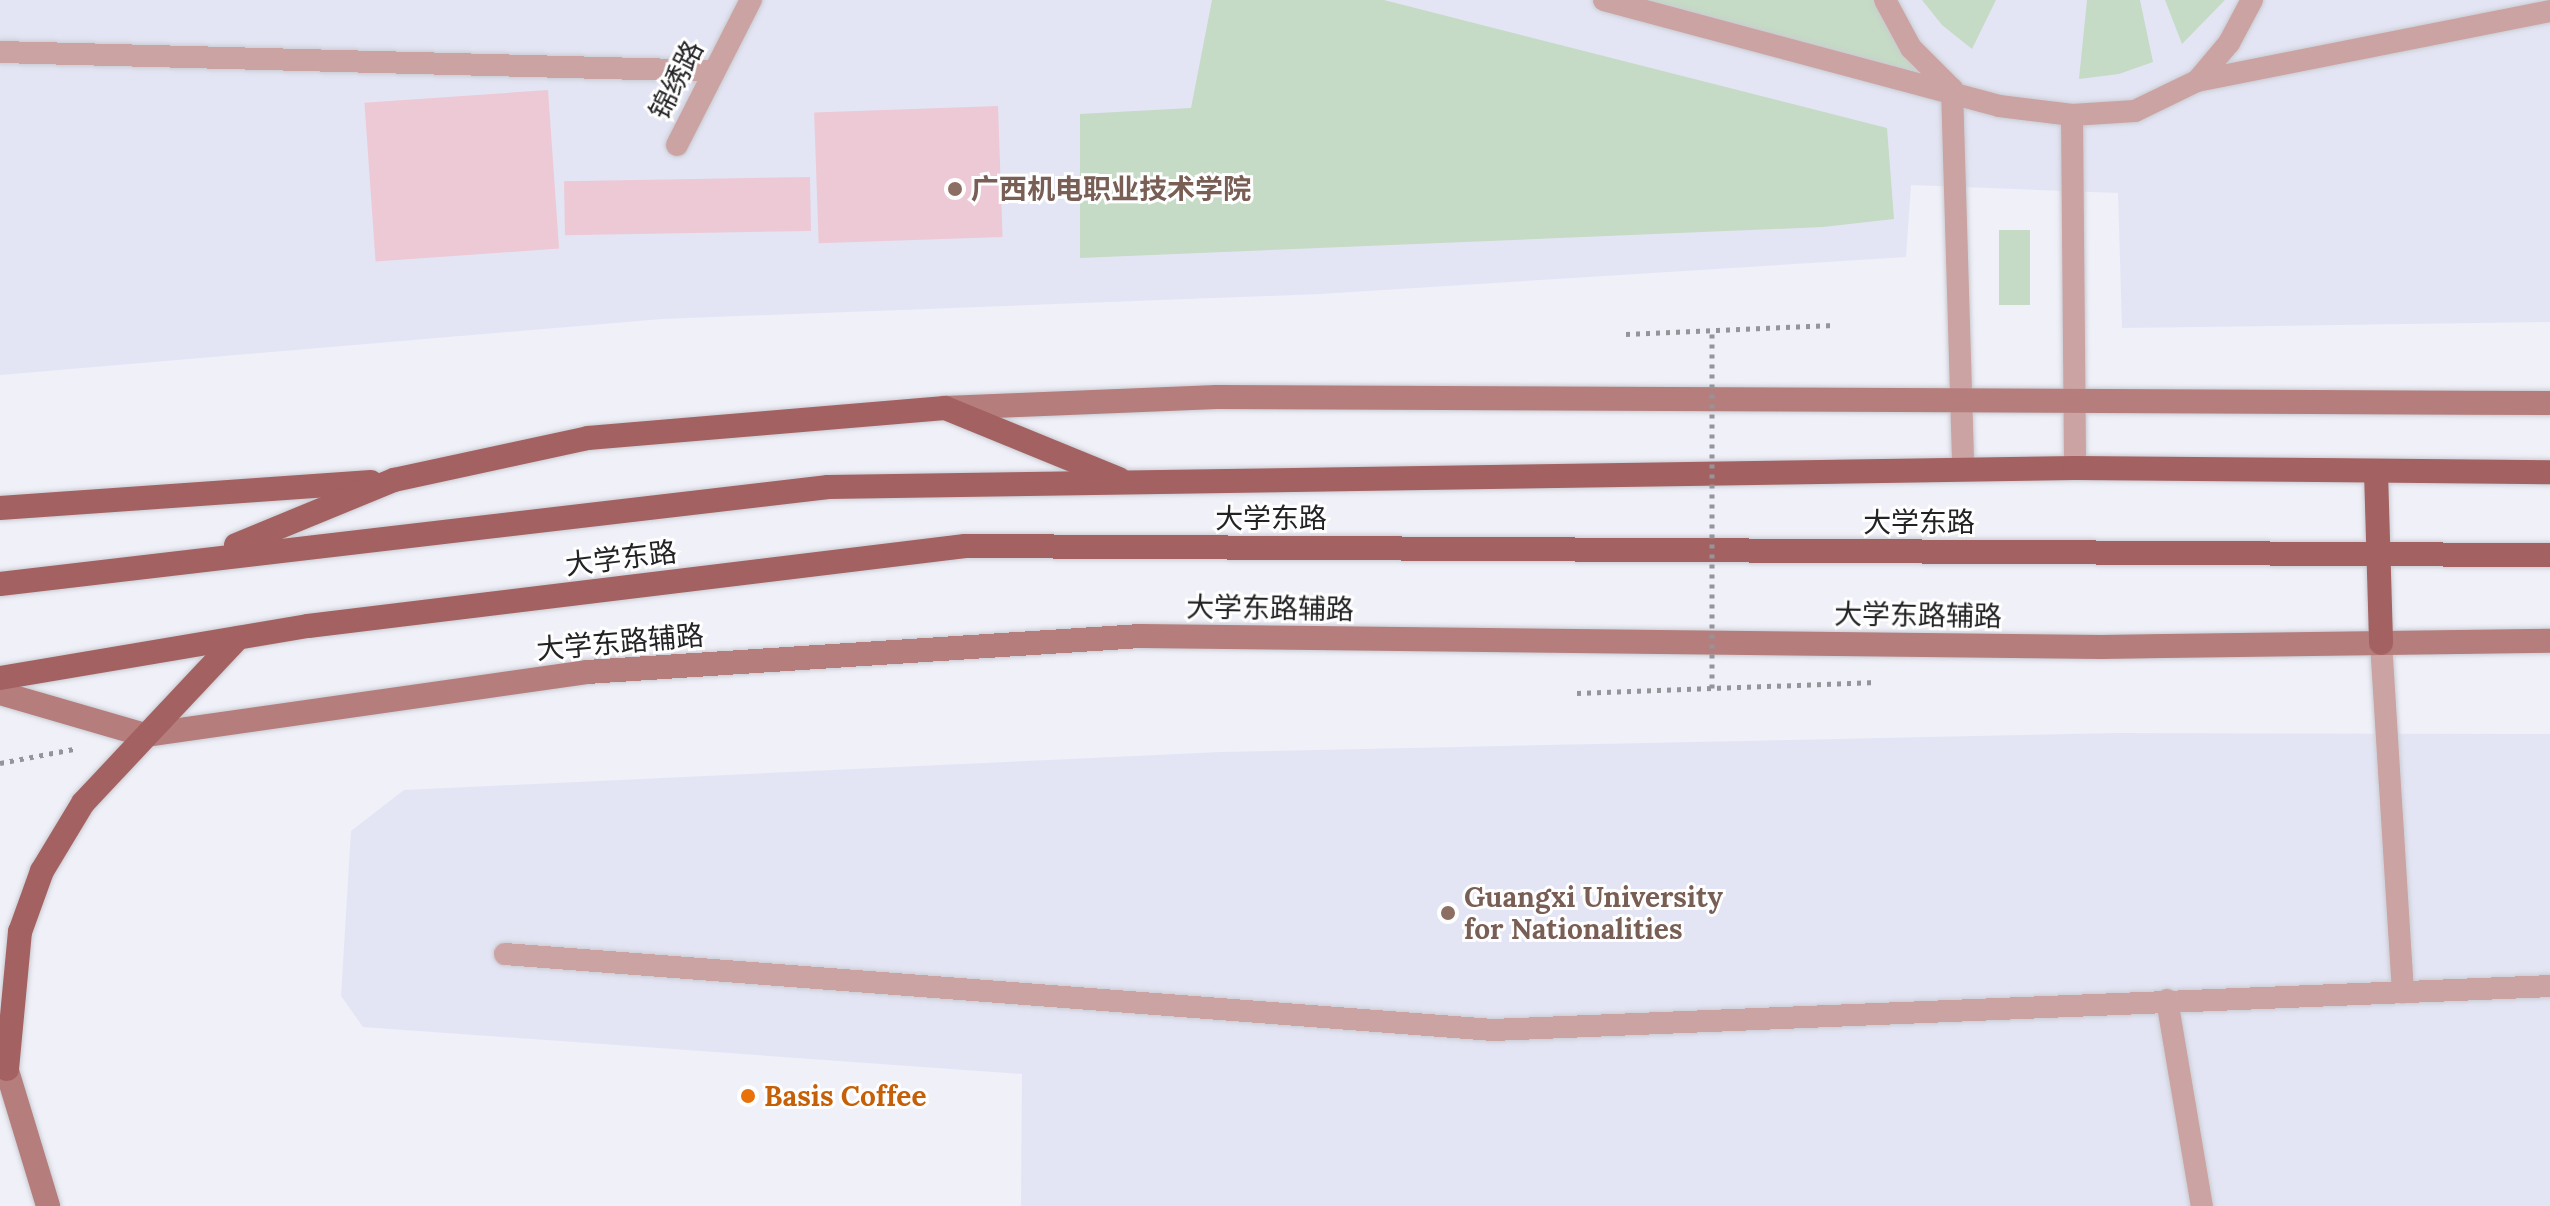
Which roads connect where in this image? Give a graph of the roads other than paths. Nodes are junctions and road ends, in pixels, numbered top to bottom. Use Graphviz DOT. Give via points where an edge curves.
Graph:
graph roads {
  1 [pos="751,0"];
  2 [pos="1604,0"];
  3 [pos="1885,0"];
  4 [pos="2252,0"];
  5 [pos="2550,11"];
  6 [pos="0,52"];
  7 [pos="714,71"];
  8 [pos="2197,81"];
  9 [pos="1952,89"];
  10 [pos="2072,115"];
  11 [pos="677,145"];
  12 [pos="1958,401"];
  13 [pos="2076,401"];
  14 [pos="2550,403"];
  15 [pos="945,408"];
  16 [pos="2075,468"];
  17 [pos="1963,470"];
  18 [pos="2376,472"];
  19 [pos="2550,472"];
  20 [pos="394,480"];
  21 [pos="1128,483"];
  22 [pos="0,508"];
  23 [pos="2378,554"];
  24 [pos="2550,555"];
  25 [pos="210,556"];
  26 [pos="0,584"];
  27 [pos="238,638"];
  28 [pos="2550,641"];
  29 [pos="2381,643"];
  30 [pos="0,678"];
  31 [pos="0,693"];
  32 [pos="145,735"];
  33 [pos="505,954"];
  34 [pos="2550,986"];
  35 [pos="2403,992"];
  36 [pos="2167,1000"];
  37 [pos="3,1059"];
  38 [pos="48,1206"];
  39 [pos="2202,1206"];
  1 -- 7 [label="lane, 锦绣路"];
  2 -- 9 [label="lane"];
  3 -- 9 [label="lane" via="1911,48"];
  4 -- 8 [label="lane" via="2229,43"];
  5 -- 8 [label="lane"];
  6 -- 7 [label="lane"];
  7 -- 11 [label="lane, 锦绣路"];
  8 -- 10 [label="lane" via="2135,111"];
  9 -- 10 [label="lane" via="2017,110"];
  9 -- 12 [label="lane"];
  10 -- 13 [label="lane"];
  12 -- 13 [label="street"];
  12 -- 15 [label="street" via="1217,397"];
  12 -- 17 [label="lane"];
  13 -- 14 [label="street"];
  13 -- 16 [label="lane"];
  15 -- 20 [label="main road" via="588,438"];
  15 -- 21 [label="main road"];
  16 -- 17 [label="main road, 大学东路"];
  16 -- 18 [label="main road, 大学东路"];
  17 -- 21 [label="main road, 大学东路"];
  18 -- 19 [label="main road, 大学东路"];
  18 -- 23 [label="main road"];
  20 -- 22 [label="main road"];
  20 -- 25 [label="main road"];
  21 -- 25 [label="main road, 大学东路" via="828,487"];
  23 -- 24 [label="main road, 大学东路"];
  23 -- 27 [label="main road, 大学东路" via="965,546"];
  23 -- 29 [label="main road"];
  25 -- 26 [label="main road, 大学东路"];
  27 -- 30 [label="main road, 大学东路"];
  27 -- 32 [label="main road"];
  28 -- 29 [label="street, 大学东路辅路"];
  29 -- 32 [label="street, 大学东路辅路" via="2101,647 1140,636 587,672"];
  29 -- 35 [label="lane"];
  31 -- 32 [label="street, 大学东路辅路"];
  32 -- 37 [label="main road" via="83,803 42,871 20,932"];
  33 -- 36 [label="lane" via="1493,1030"];
  34 -- 35 [label="lane"];
  35 -- 36 [label="lane"];
  36 -- 39 [label="lane"];
  37 -- 38 [label="street"];
}
